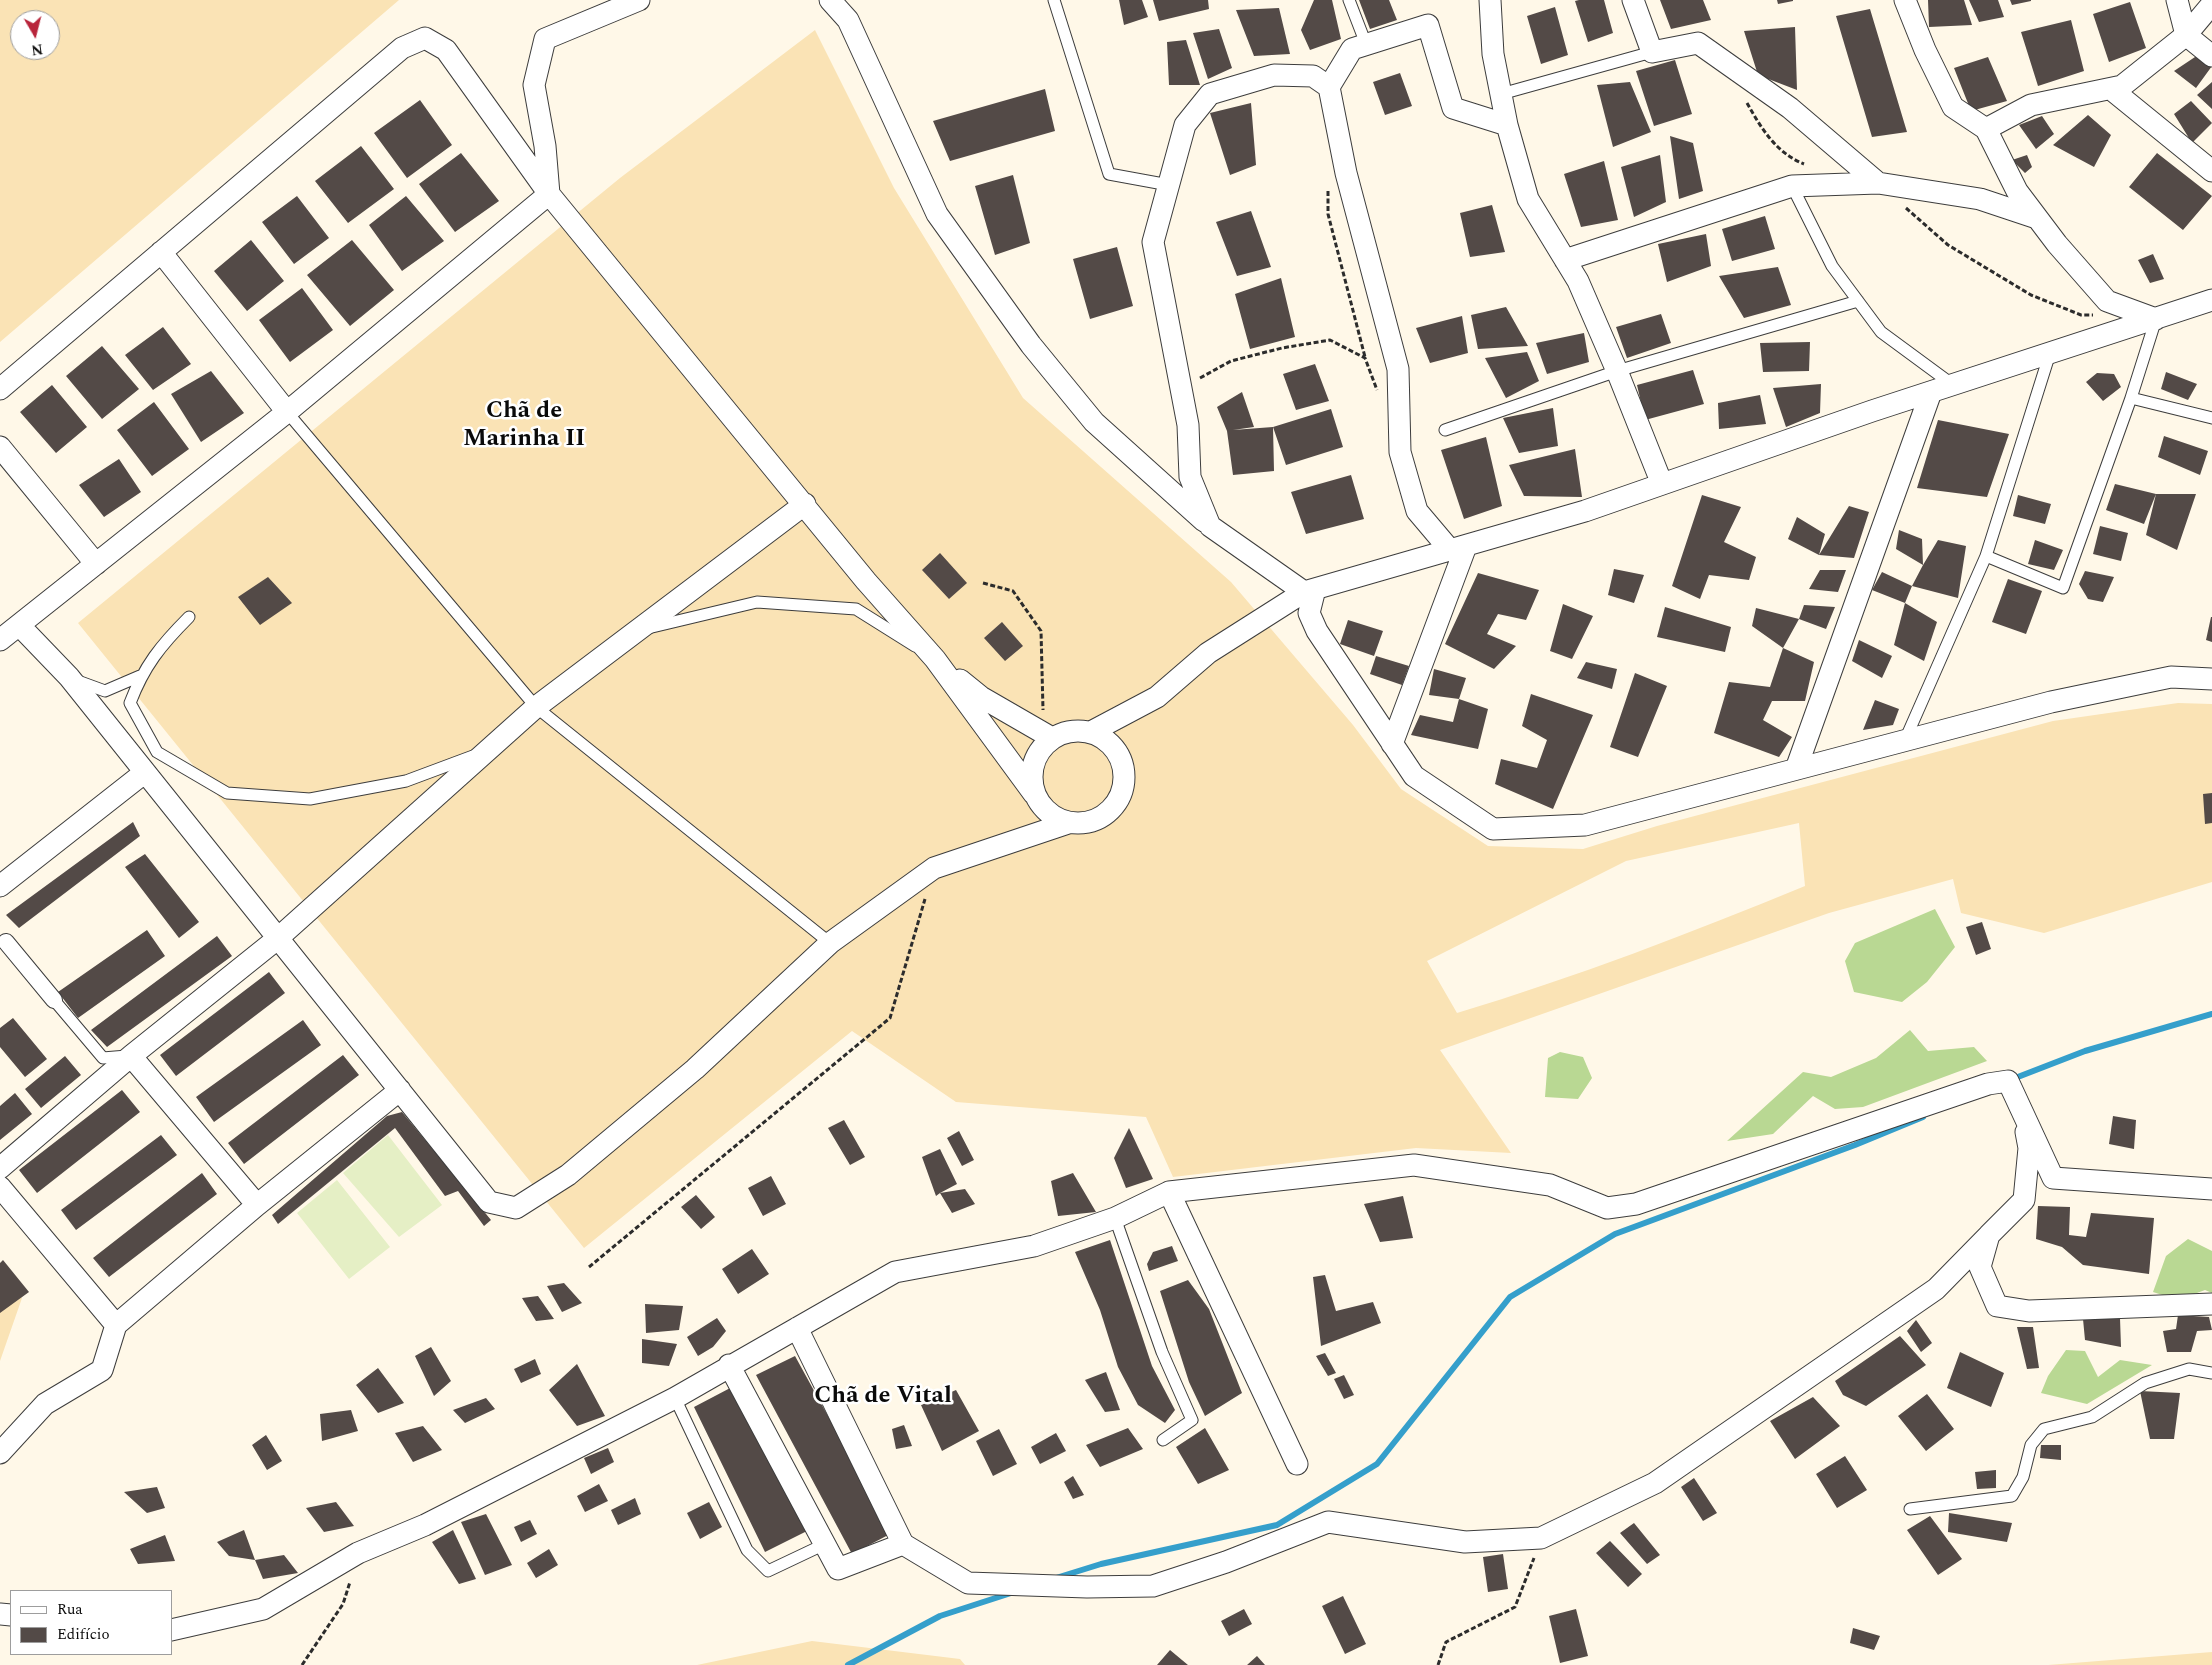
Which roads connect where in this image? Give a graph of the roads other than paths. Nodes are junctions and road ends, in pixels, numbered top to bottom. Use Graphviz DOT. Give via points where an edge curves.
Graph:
graph roads {
  1 [pos="639,0"];
  2 [pos="830,0"];
  3 [pos="1054,0"];
  4 [pos="1349,0"];
  5 [pos="1490,0"];
  6 [pos="1633,0"];
  7 [pos="1905,0"];
  8 [pos="2178,0"];
  9 [pos="2212,4"];
  10 [pos="2186,35"];
  11 [pos="1366,44"];
  12 [pos="1652,52"];
  13 [pos="2212,56"];
  14 [pos="1329,87"];
  15 [pos="2111,89"];
  16 [pos="1501,94"];
  17 [pos="1507,125"];
  18 [pos="1986,130"];
  19 [pos="2212,171"];
  20 [pos="1878,183"];
  21 [pos="1169,184"];
  22 [pos="1792,186"];
  23 [pos="549,194"];
  24 [pos="2037,218"];
  25 [pos="161,252"];
  26 [pos="1565,260"];
  27 [pos="2212,300"];
  28 [pos="1858,301"];
  29 [pos="2156,319"];
  30 [pos="2050,353"];
  31 [pos="1618,371"];
  32 [pos="1953,385"];
  33 [pos="0,389"];
  34 [pos="1931,392"];
  35 [pos="2132,398"];
  36 [pos="287,412"];
  37 [pos="2212,418"];
  38 [pos="1445,430"];
  39 [pos="0,447"];
  40 [pos="1662,484"];
  41 [pos="806,504"];
  42 [pos="1210,526"];
  43 [pos="1458,548"];
  44 [pos="1986,556"];
  45 [pos="96,564"];
  46 [pos="1310,590"];
  47 [pos="1275,609"];
  48 [pos="189,617"];
  49 [pos="18,624"];
  50 [pos="636,631"];
  51 [pos="1317,631"];
  52 [pos="0,640"];
  53 [pos="935,659"];
  54 [pos="140,676"];
  55 [pos="69,677"];
  56 [pos="2212,679"];
  57 [pos="536,706"];
  58 [pos="1090,732"];
  59 [pos="1048,736"];
  60 [pos="1905,740"];
  61 [pos="1392,744"];
  62 [pos="489,750"];
  63 [pos="1796,769"];
  64 [pos="144,773"];
  65 [pos="1034,794"];
  66 [pos="1068,823"];
  67 [pos="0,886"];
  68 [pos="3,939"];
  69 [pos="277,939"];
  70 [pos="830,943"];
  71 [pos="54,1000"];
  72 [pos="131,1056"];
  73 [pos="400,1090"];
  74 [pos="2022,1114"];
  75 [pos="0,1168"];
  76 [pos="0,1187"];
  77 [pos="2212,1189"];
  78 [pos="1169,1192"];
  79 [pos="257,1205"];
  80 [pos="1115,1218"];
  81 [pos="1989,1235"];
  82 [pos="2212,1304"];
  83 [pos="116,1325"];
  84 [pos="797,1328"];
  85 [pos="729,1366"];
  86 [pos="2212,1373"];
  87 [pos="674,1398"];
  88 [pos="1164,1440"];
  89 [pos="0,1453"];
  90 [pos="1297,1464"];
  91 [pos="1910,1509"];
  92 [pos="825,1544"];
  93 [pos="903,1544"];
  94 [pos="172,1630"];
  1 -- 23 [label="street" via="545,39 534,84 545,146"];
  2 -- 42 [label="street" via="848,20 937,214 1020,330 1094,422"];
  3 -- 21 [label="lane" via="1108,174"];
  4 -- 11 [label="lane"];
  5 -- 16 [label="street" via="1493,54"];
  6 -- 12 [label="street"];
  7 -- 18 [label="street" via="1952,107"];
  8 -- 10 [label="street"];
  9 -- 10 [label="street"];
  10 -- 13 [label="street"];
  10 -- 15 [label="street" via="2122,86"];
  11 -- 14 [label="street" via="1352,49"];
  11 -- 17 [label="street" via="1428,25 1453,108"];
  12 -- 16 [label="lane"];
  12 -- 20 [label="street" via="1698,43 1790,108"];
  14 -- 21 [label="street" via="1313,76 1274,75 1210,94 1185,125"];
  14 -- 43 [label="street" via="1346,173 1398,369 1400,452 1417,510"];
  15 -- 18 [label="street" via="2031,105"];
  15 -- 19 [label="street"];
  16 -- 17 [label="street"];
  17 -- 26 [label="street" via="1528,199"];
  18 -- 24 [label="street" via="2017,191"];
  20 -- 22 [label="street"];
  20 -- 24 [label="street" via="1980,199"];
  21 -- 42 [label="street" via="1154,242 1188,425 1190,477"];
  22 -- 26 [label="street"];
  22 -- 28 [label="lane" via="1832,266"];
  23 -- 25 [label="street" via="446,50 425,38 402,48"];
  23 -- 36 [label="street"];
  23 -- 41 [label="street"];
  24 -- 29 [label="street" via="2107,301"];
  25 -- 33 [label="street"];
  25 -- 36 [label="street"];
  26 -- 31 [label="street" via="1578,281"];
  27 -- 29 [label="street"];
  28 -- 31 [label="lane"];
  28 -- 32 [label="lane" via="1881,332"];
  29 -- 30 [label="street"];
  29 -- 35 [label="lane"];
  30 -- 32 [label="street"];
  30 -- 44 [label="lane"];
  31 -- 38 [label="lane"];
  31 -- 40 [label="street"];
  32 -- 34 [label="street"];
  34 -- 40 [label="street"];
  34 -- 63 [label="street"];
  35 -- 37 [label="lane"];
  35 -- 44 [label="lane" via="2063,588"];
  36 -- 45 [label="street"];
  36 -- 57 [label="lane"];
  39 -- 45 [label="street"];
  40 -- 43 [label="street"];
  41 -- 50 [label="street"];
  41 -- 53 [label="street"];
  42 -- 46 [label="street"];
  43 -- 46 [label="street"];
  43 -- 61 [label="street"];
  44 -- 60 [label="lane"];
  45 -- 49 [label="street"];
  46 -- 47 [label="street"];
  46 -- 51 [label="street" via="1309,613"];
  47 -- 51 [label="street"];
  47 -- 58 [label="street" via="1208,652 1157,697"];
  48 -- 54 [label="lane" via="160,646"];
  49 -- 52 [label="street"];
  49 -- 55 [label="street"];
  50 -- 53 [label="lane" via="757,602 856,609"];
  50 -- 57 [label="street"];
  51 -- 61 [label="street"];
  53 -- 59 [label="street" via="980,697"];
  53 -- 65 [label="street"];
  54 -- 55 [label="lane" via="105,691"];
  54 -- 62 [label="lane" via="130,703 157,752 227,793 310,799 406,781"];
  55 -- 64 [label="street"];
  56 -- 60 [label="street" via="2171,677 2052,702"];
  57 -- 62 [label="street"];
  57 -- 70 [label="lane"];
  58 -- 59 [label="street" via="1077,730"];
  58 -- 66 [label="street" via="1107,740 1118,753 1124,770 1124,788 1116,804 1103,817 1086,823"];
  59 -- 65 [label="street" via="1033,763 1031,779"];
  60 -- 63 [label="street"];
  61 -- 63 [label="street" via="1414,776 1493,829 1585,825"];
  62 -- 69 [label="street"];
  64 -- 67 [label="street"];
  64 -- 69 [label="street"];
  65 -- 66 [label="street" via="1042,807"];
  66 -- 70 [label="street" via="934,868"];
  68 -- 71 [label="street"];
  69 -- 72 [label="street"];
  69 -- 73 [label="street"];
  70 -- 73 [label="street" via="695,1069 568,1175 516,1208 490,1202"];
  71 -- 72 [label="lane" via="103,1058"];
  72 -- 75 [label="street"];
  72 -- 79 [label="street"];
  73 -- 79 [label="street"];
  74 -- 77 [label="street" via="2053,1178"];
  74 -- 78 [label="street" via="2008,1081 1988,1084 1636,1204 1607,1208 1550,1185 1414,1164"];
  74 -- 81 [label="street" via="2029,1148 2024,1200"];
  76 -- 83 [label="street"];
  78 -- 80 [label="street"];
  78 -- 90 [label="street"];
  79 -- 83 [label="street"];
  80 -- 84 [label="street" via="1034,1246 895,1272"];
  80 -- 88 [label="lane" via="1162,1352 1192,1420"];
  81 -- 82 [label="street" via="1980,1266 1997,1306 2029,1311"];
  81 -- 93 [label="street" via="1936,1289 1655,1483 1541,1538 1465,1542 1328,1522 1226,1562 1153,1586 1087,1587 968,1583"];
  83 -- 89 [label="street" via="102,1370 45,1404"];
  84 -- 85 [label="street"];
  84 -- 93 [label="street"];
  85 -- 87 [label="street"];
  85 -- 92 [label="street"];
  86 -- 91 [label="lane" via="2189,1369 2145,1383 2092,1418 2044,1429 2031,1445 2023,1477 2012,1496"];
  87 -- 92 [label="lane" via="746,1550 768,1571"];
  87 -- 94 [label="street" via="425,1525 358,1553 263,1609"];
  92 -- 93 [label="street" via="838,1569"];
}
